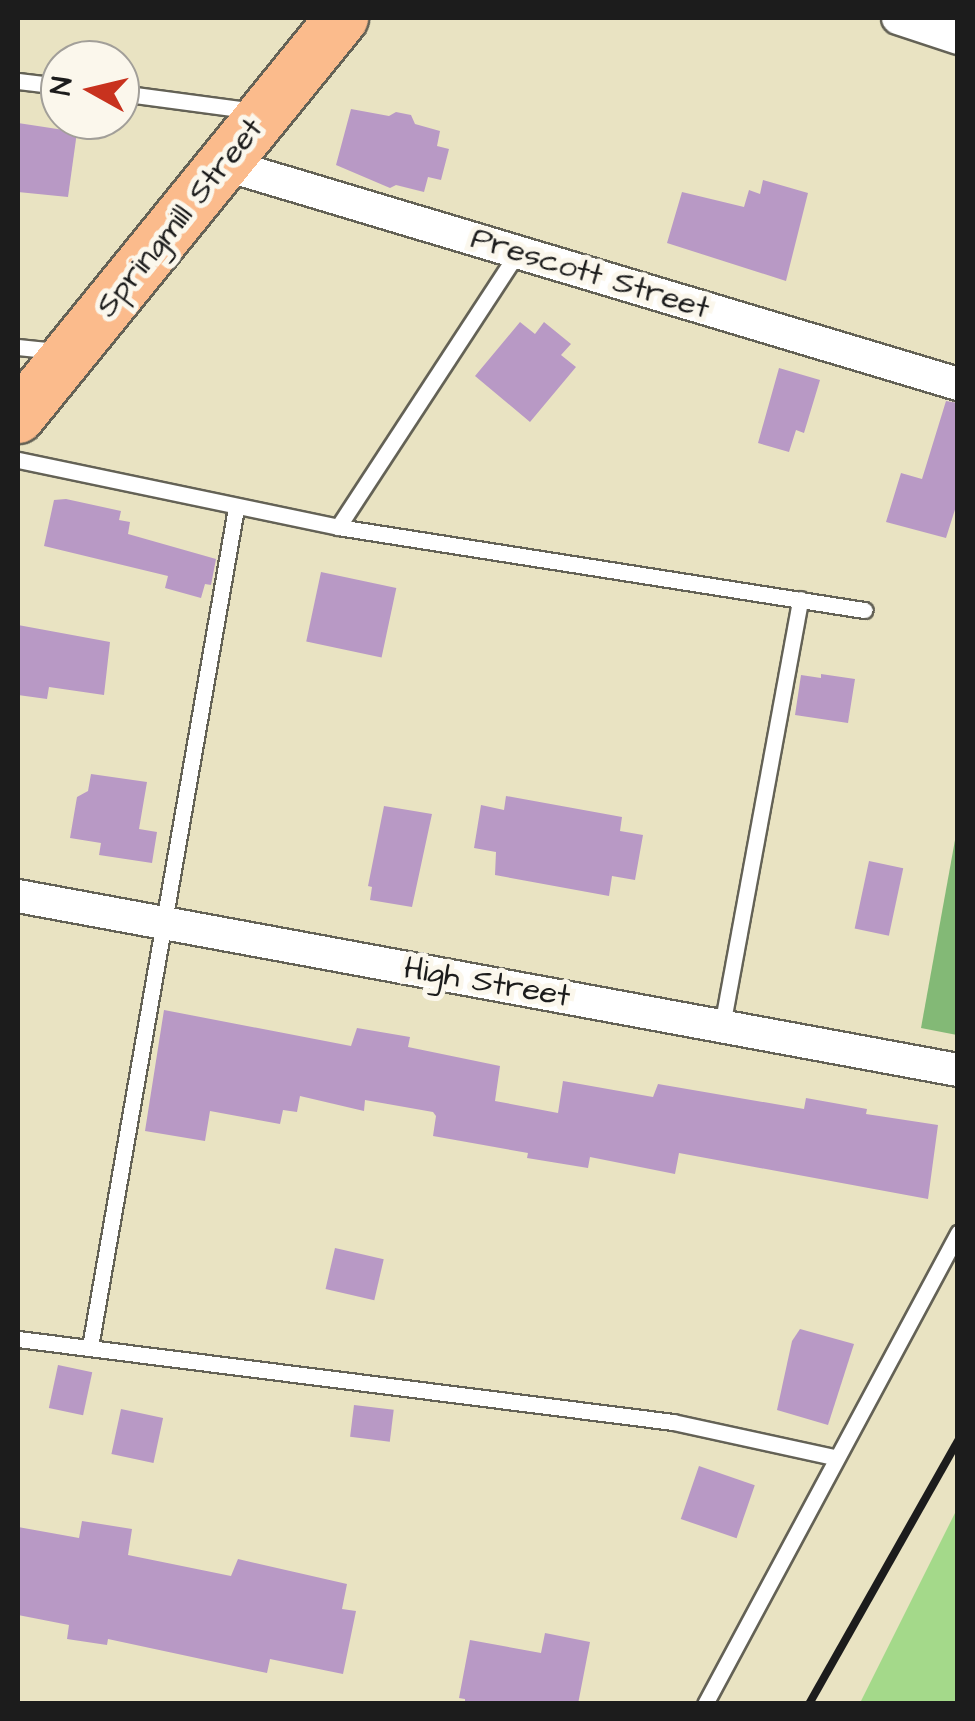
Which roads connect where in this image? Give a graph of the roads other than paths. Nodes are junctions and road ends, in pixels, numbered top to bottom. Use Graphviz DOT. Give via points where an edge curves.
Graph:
graph roads {
  1 [pos="342,18"];
  2 [pos="898,18"];
  3 [pos="958,38"];
  4 [pos="140,96"];
  5 [pos="265,112"];
  6 [pos="223,164"];
  7 [pos="518,252"];
  8 [pos="18,347"];
  9 [pos="70,353"];
  10 [pos="958,384"];
  11 [pos="18,417"];
  12 [pos="18,460"];
  13 [pos="236,508"];
  14 [pos="338,527"];
  15 [pos="800,600"];
  16 [pos="864,610"];
  17 [pos="18,896"];
  18 [pos="162,923"];
  19 [pos="722,1026"];
  20 [pos="958,1070"];
  21 [pos="958,1233"];
  22 [pos="18,1339"];
  23 [pos="90,1347"];
  24 [pos="834,1458"];
  25 [pos="705,1704"];
  1 -- 5 [label="main road, Springmill Street"];
  2 -- 3 [label="street"];
  4 -- 5 [label="lane"];
  5 -- 6 [label="main road, Springmill Street"];
  6 -- 7 [label="street, Prescott Street"];
  6 -- 9 [label="main road, Springmill Street"];
  7 -- 10 [label="street, Prescott Street"];
  7 -- 14 [label="lane"];
  8 -- 9 [label="lane"];
  9 -- 11 [label="main road, Springmill Street"];
  12 -- 13 [label="lane"];
  13 -- 14 [label="lane"];
  13 -- 18 [label="lane"];
  14 -- 15 [label="lane"];
  15 -- 16 [label="lane"];
  15 -- 19 [label="lane"];
  17 -- 18 [label="street, High Street"];
  18 -- 19 [label="street, High Street"];
  18 -- 23 [label="lane"];
  19 -- 20 [label="street, High Street"];
  21 -- 24 [label="lane"];
  22 -- 23 [label="lane"];
  23 -- 24 [label="lane" via="673,1422"];
  24 -- 25 [label="lane"];
}
